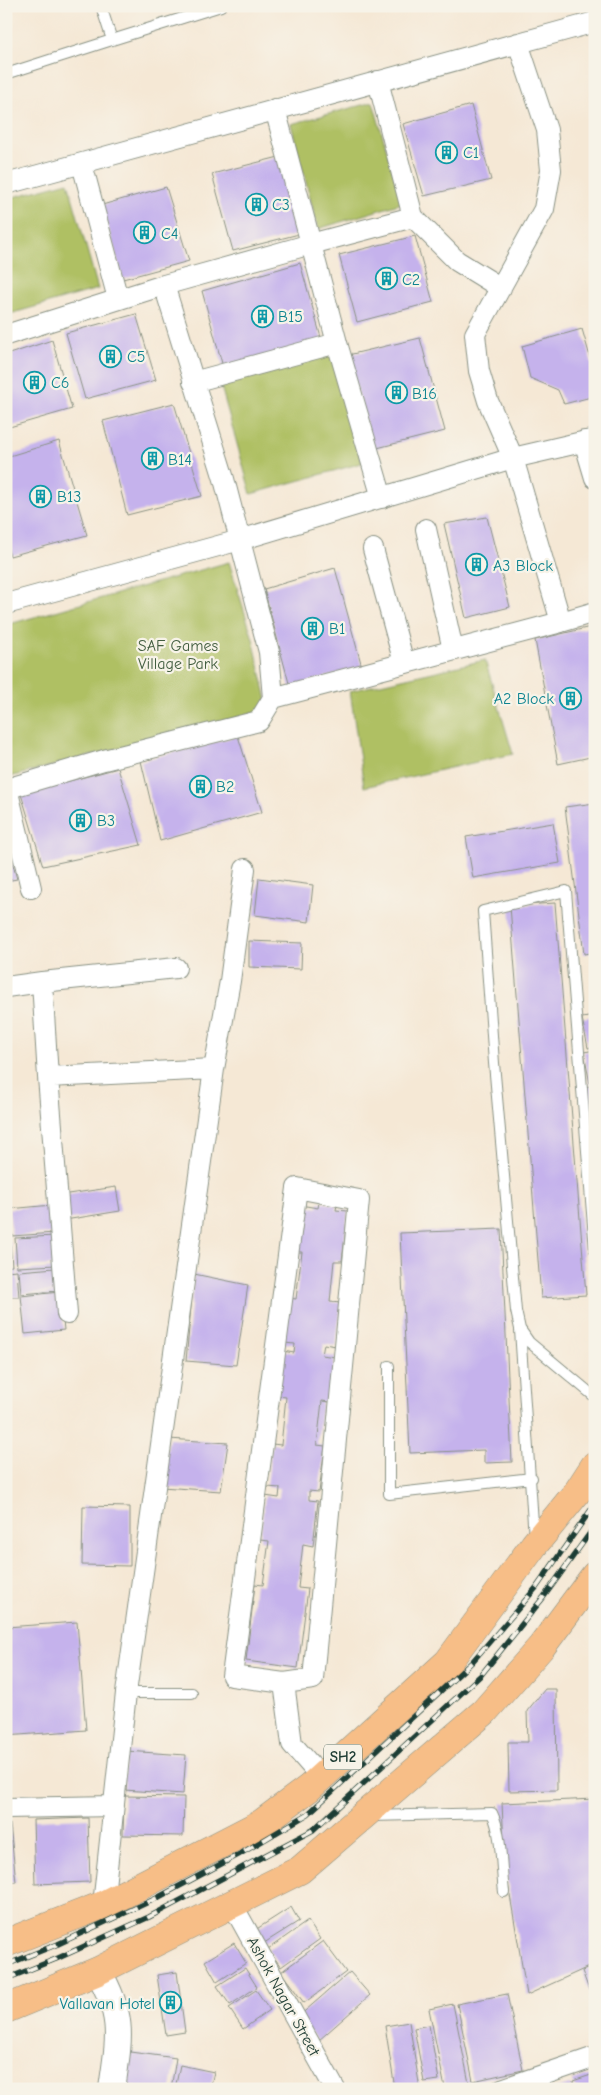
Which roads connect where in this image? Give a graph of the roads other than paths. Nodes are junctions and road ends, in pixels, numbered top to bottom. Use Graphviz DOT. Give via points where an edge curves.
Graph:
graph roads {
  1 [pos="101,6"];
  2 [pos="221,6"];
  3 [pos="595,22"];
  4 [pos="112,40"];
  5 [pos="518,43"];
  6 [pos="6,74"];
  7 [pos="378,81"];
  8 [pos="275,109"];
  9 [pos="82,164"];
  10 [pos="6,184"];
  11 [pos="414,217"];
  12 [pos="311,244"];
  13 [pos="164,285"];
  14 [pos="501,288"];
  15 [pos="118,299"];
  16 [pos="6,335"];
  17 [pos="337,343"];
  18 [pos="193,382"];
  19 [pos="589,440"];
  20 [pos="513,458"];
  21 [pos="595,478"];
  22 [pos="382,498"];
  23 [pos="426,529"];
  24 [pos="240,540"];
  25 [pos="373,549"];
  26 [pos="6,604"];
  27 [pos="595,612"];
  28 [pos="561,622"];
  29 [pos="453,650"];
  30 [pos="404,663"];
  31 [pos="273,698"];
  32 [pos="7,788"];
  33 [pos="245,869"];
  34 [pos="31,888"];
  35 [pos="176,968"];
  36 [pos="42,982"];
  37 [pos="6,987"];
  38 [pos="214,1069"];
  39 [pos="48,1077"];
  40 [pos="595,1250"];
  41 [pos="67,1314"];
  42 [pos="520,1329"];
  43 [pos="389,1366"];
  44 [pos="595,1397"];
  45 [pos="595,1465"];
  46 [pos="532,1478"];
  47 [pos="534,1545"];
  48 [pos="595,1575"];
  49 [pos="284,1684"];
  50 [pos="126,1693"];
  51 [pos="192,1693"];
  52 [pos="321,1777"];
  53 [pos="114,1806"];
  54 [pos="6,1808"];
  55 [pos="363,1816"];
  56 [pos="504,1892"];
  57 [pos="232,1904"];
  58 [pos="103,1905"];
  59 [pos="6,1943"];
  60 [pos="98,1971"];
  61 [pos="6,2009"];
  62 [pos="595,2057"];
  63 [pos="112,2089"];
  64 [pos="335,2089"];
  65 [pos="502,2089"];
  1 -- 4 [label="lane"];
  2 -- 4 [label="lane"];
  3 -- 5 [label="street"];
  4 -- 6 [label="lane"];
  5 -- 7 [label="street"];
  5 -- 14 [label="street" via="547,130 551,170 544,209"];
  7 -- 8 [label="street"];
  7 -- 11 [label="street"];
  8 -- 9 [label="street"];
  8 -- 12 [label="street"];
  9 -- 10 [label="street"];
  9 -- 15 [label="street"];
  11 -- 12 [label="street"];
  11 -- 14 [label="street" via="457,261"];
  12 -- 13 [label="street"];
  12 -- 17 [label="street"];
  13 -- 15 [label="street"];
  13 -- 18 [label="street"];
  14 -- 20 [label="street" via="475,334 479,371 488,401"];
  15 -- 16 [label="street"];
  17 -- 18 [label="street"];
  17 -- 22 [label="street"];
  18 -- 24 [label="street"];
  19 -- 20 [label="street"];
  19 -- 21 [label="street"];
  20 -- 22 [label="street"];
  20 -- 28 [label="street"];
  22 -- 24 [label="street"];
  23 -- 29 [label="street"];
  24 -- 26 [label="street"];
  24 -- 31 [label="street" via="269,652"];
  25 -- 30 [label="street"];
  27 -- 28 [label="street"];
  28 -- 29 [label="street"];
  29 -- 30 [label="street"];
  30 -- 31 [label="street"];
  31 -- 32 [label="street" via="259,721"];
  32 -- 34 [label="street"];
  33 -- 38 [label="street"];
  35 -- 36 [label="street"];
  36 -- 37 [label="street"];
  36 -- 39 [label="street"];
  38 -- 39 [label="street"];
  38 -- 50 [label="street"];
  39 -- 41 [label="street"];
  40 -- 42 [label="lane" via="566,891 483,910"];
  42 -- 44 [label="lane" via="529,1342"];
  42 -- 46 [label="lane"];
  43 -- 46 [label="lane" via="389,1494"];
  45 -- 47 [label="main road, SH2"];
  46 -- 47 [label="lane"];
  47 -- 52 [label="main road, SH2" via="448,1662"];
  48 -- 55 [label="main road" via="542,1646 484,1712"];
  49 -- 49 [label="street" via="312,1679 359,1200 296,1188 232,1676"];
  49 -- 52 [label="street" via="292,1744"];
  50 -- 51 [label="lane"];
  50 -- 53 [label="street"];
  52 -- 58 [label="main road, SH2" via="262,1823"];
  53 -- 54 [label="street"];
  53 -- 58 [label="street"];
  55 -- 56 [label="lane" via="492,1813"];
  55 -- 57 [label="main road" via="300,1870"];
  57 -- 60 [label="main road"];
  57 -- 64 [label="street, Ashok Nagar Street"];
  58 -- 59 [label="main road, SH2"];
  60 -- 61 [label="main road"];
  60 -- 63 [label="street" via="117,2014 119,2033"];
  62 -- 65 [label="street"];
}
